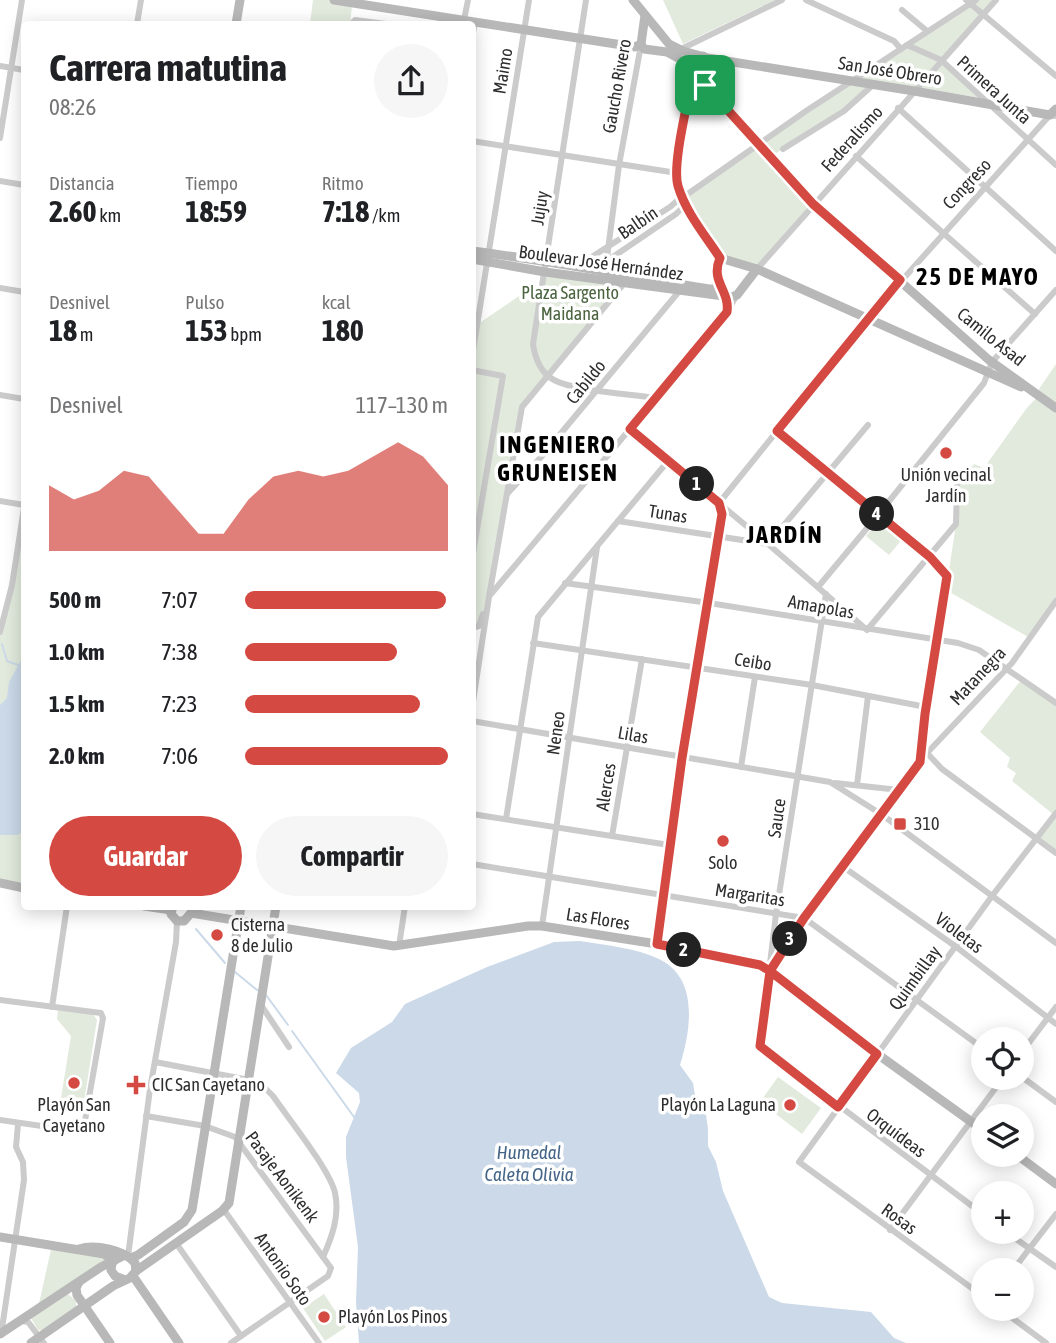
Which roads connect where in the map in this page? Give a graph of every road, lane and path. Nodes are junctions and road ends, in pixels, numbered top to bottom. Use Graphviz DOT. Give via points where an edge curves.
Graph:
graph roads {
  1 [pos="22,0"];
  2 [pos="141,0"];
  3 [pos="240,0"];
  4 [pos="334,0"];
  5 [pos="468,0"];
  6 [pos="528,0"];
  7 [pos="586,0"];
  8 [pos="633,0"];
  9 [pos="782,0"];
  10 [pos="806,0"];
  11 [pos="996,0"];
  12 [pos="352,1"];
  13 [pos="971,1"];
  14 [pos="902,10"];
  15 [pos="983,14"];
  16 [pos="464,20"];
  17 [pos="138,21"];
  18 [pos="236,21"];
  19 [pos="470,21"];
  20 [pos="476,22"];
  21 [pos="649,24"];
  22 [pos="524,31"];
  23 [pos="927,31"];
  24 [pos="580,39"];
  25 [pos="696,42"];
  26 [pos="641,44"];
  27 [pos="904,47"];
  28 [pos="680,50"];
  29 [pos="700,56"];
  30 [pos="942,60"];
  31 [pos="719,61"];
  32 [pos="0,66"];
  33 [pos="11,67"];
  34 [pos="21,69"];
  35 [pos="698,75"];
  36 [pos="1056,76"];
  37 [pos="851,81"];
  38 [pos="874,84"];
  39 [pos="914,90"];
  40 [pos="989,104"];
  41 [pos="898,108"];
  42 [pos="1054,113"];
  43 [pos="0,138"];
  44 [pos="1029,140"];
  45 [pos="476,142"];
  46 [pos="757,144"];
  47 [pos="506,146"];
  48 [pos="783,149"];
  49 [pos="563,155"];
  50 [pos="856,156"];
  51 [pos="619,165"];
  52 [pos="1056,165"];
  53 [pos="677,173"];
  54 [pos="0,181"];
  55 [pos="21,184"];
  56 [pos="986,187"];
  57 [pos="678,188"];
  58 [pos="813,204"];
  59 [pos="686,205"];
  60 [pos="670,207"];
  61 [pos="676,214"];
  62 [pos="944,232"];
  63 [pos="609,247"];
  64 [pos="1056,251"];
  65 [pos="476,253"];
  66 [pos="488,258"];
  67 [pos="720,258"];
  68 [pos="476,260"];
  69 [pos="546,261"];
  70 [pos="607,261"];
  71 [pos="757,269"];
  72 [pos="593,270"];
  73 [pos="545,272"];
  74 [pos="576,272"];
  75 [pos="606,272"];
  76 [pos="627,280"];
  77 [pos="900,280"];
  78 [pos="613,281"];
  79 [pos="718,282"];
  80 [pos="0,288"];
  81 [pos="682,288"];
  82 [pos="1056,290"];
  83 [pos="21,292"];
  84 [pos="737,295"];
  85 [pos="726,296"];
  86 [pos="727,312"];
  87 [pos="1035,314"];
  88 [pos="869,317"];
  89 [pos="476,332"];
  90 [pos="992,362"];
  91 [pos="476,371"];
  92 [pos="989,372"];
  93 [pos="548,376"];
  94 [pos="598,390"];
  95 [pos="0,395"];
  96 [pos="1039,395"];
  97 [pos="21,398"];
  98 [pos="656,398"];
  99 [pos="1056,408"];
  100 [pos="868,425"];
  101 [pos="630,429"];
  102 [pos="777,431"];
  103 [pos="668,461"];
  104 [pos="828,474"];
  105 [pos="957,486"];
  106 [pos="506,495"];
  107 [pos="0,501"];
  108 [pos="719,503"];
  109 [pos="21,506"];
  110 [pos="878,515"];
  111 [pos="618,521"];
  112 [pos="21,526"];
  113 [pos="476,535"];
  114 [pos="719,537"];
  115 [pos="768,544"];
  116 [pos="598,545"];
  117 [pos="930,557"];
  118 [pos="565,583"];
  119 [pos="592,586"];
  120 [pos="818,587"];
  121 [pos="825,594"];
  122 [pos="489,597"];
  123 [pos="0,600"];
  124 [pos="9,601"];
  125 [pos="1056,601"];
  126 [pos="709,603"];
  127 [pos="821,621"];
  128 [pos="476,625"];
  129 [pos="867,630"];
  130 [pos="0,632"];
  131 [pos="936,640"];
  132 [pos="533,643"];
  133 [pos="583,650"];
  134 [pos="642,659"];
  135 [pos="696,668"];
  136 [pos="1007,668"];
  137 [pos="755,677"];
  138 [pos="476,682"];
  139 [pos="812,685"];
  140 [pos="868,696"];
  141 [pos="1056,704"];
  142 [pos="926,707"];
  143 [pos="476,722"];
  144 [pos="519,731"];
  145 [pos="570,738"];
  146 [pos="627,748"];
  147 [pos="927,753"];
  148 [pos="682,758"];
  149 [pos="920,762"];
  150 [pos="741,767"];
  151 [pos="796,776"];
  152 [pos="830,782"];
  153 [pos="857,785"];
  154 [pos="899,790"];
  155 [pos="1056,813"];
  156 [pos="881,814"];
  157 [pos="476,815"];
  158 [pos="506,819"];
  159 [pos="556,827"];
  160 [pos="612,836"];
  161 [pos="1036,839"];
  162 [pos="669,845"];
  163 [pos="1056,853"];
  164 [pos="476,865"];
  165 [pos="842,866"];
  166 [pos="551,877"];
  167 [pos="0,883"];
  168 [pos="21,887"];
  169 [pos="664,895"];
  170 [pos="992,896"];
  171 [pos="66,910"];
  172 [pos="172,910"];
  173 [pos="190,910"];
  174 [pos="240,910"];
  175 [pos="275,910"];
  176 [pos="404,910"];
  177 [pos="776,914"];
  178 [pos="804,918"];
  179 [pos="177,921"];
  180 [pos="238,921"];
  181 [pos="273,925"];
  182 [pos="542,926"];
  183 [pos="1056,943"];
  184 [pos="657,944"];
  185 [pos="399,946"];
  186 [pos="956,946"];
  187 [pos="770,971"];
  188 [pos="0,1000"];
  189 [pos="916,1001"];
  190 [pos="260,1004"];
  191 [pos="51,1007"];
  192 [pos="1056,1007"];
  193 [pos="1048,1018"];
  194 [pos="1056,1024"];
  195 [pos="1034,1036"];
  196 [pos="971,1040"];
  197 [pos="760,1046"];
  198 [pos="289,1047"];
  199 [pos="877,1054"];
  200 [pos="155,1062"];
  201 [pos="213,1075"];
  202 [pos="249,1080"];
  203 [pos="1034,1086"];
  204 [pos="1056,1102"];
  205 [pos="838,1107"];
  206 [pos="146,1116"];
  207 [pos="0,1120"];
  208 [pos="971,1122"];
  209 [pos="18,1124"];
  210 [pos="205,1126"];
  211 [pos="238,1140"];
  212 [pos="799,1162"];
  213 [pos="1033,1167"];
  214 [pos="930,1176"];
  215 [pos="1056,1184"];
  216 [pos="227,1206"];
  217 [pos="971,1206"];
  218 [pos="1056,1214"];
  219 [pos="890,1230"];
  220 [pos="0,1237"];
  221 [pos="14,1239"];
  222 [pos="176,1243"];
  223 [pos="1022,1244"];
  224 [pos="1029,1249"];
  225 [pos="79,1250"];
  226 [pos="127,1256"];
  227 [pos="323,1257"];
  228 [pos="1022,1258"];
  229 [pos="113,1262"];
  230 [pos="1056,1267"];
  231 [pos="131,1276"];
  232 [pos="79,1282"];
  233 [pos="971,1288"];
  234 [pos="289,1302"];
  235 [pos="85,1306"];
  236 [pos="19,1321"];
  237 [pos="1016,1321"];
  238 [pos="1,1335"];
  239 [pos="241,1336"];
  240 [pos="42,1340"];
  241 [pos="31,1343"];
  242 [pos="110,1343"];
  243 [pos="179,1343"];
  244 [pos="231,1343"];
  245 [pos="319,1343"];
  246 [pos="1046,1343"];
  1 -- 33 [label="street"];
  2 -- 17 [label="street"];
  3 -- 18 [label="street"];
  4 -- 12 [label="street"];
  5 -- 16 [label="street"];
  6 -- 22 [label="street, Maimo"];
  7 -- 24 [label="street, Jujuy"];
  8 -- 21 [label="street, Gaucho Rivero"];
  9 -- 25 [label="street"];
  10 -- 27 [label="street, Primera Junta"];
  11 -- 15 [label="street, Federalismo"];
  12 -- 16 [label="street"];
  13 -- 15 [label="street"];
  13 -- 23 [label="street"];
  14 -- 23 [label="street"];
  15 -- 30 [label="street, Federalismo"];
  15 -- 36 [label="street"];
  16 -- 19 [label="street"];
  20 -- 22 [label="street"];
  21 -- 26 [label="street, Gaucho Rivero"];
  21 -- 28 [label="street, San José Obrero"];
  22 -- 24 [label="street"];
  22 -- 47 [label="street, Maimo"];
  23 -- 27 [label="street"];
  24 -- 26 [label="street"];
  24 -- 49 [label="street, Jujuy"];
  25 -- 28 [label="street"];
  25 -- 29 [label="street"];
  26 -- 35 [label="street" via="644,49 677,56"];
  26 -- 51 [label="street, Gaucho Rivero"];
  27 -- 30 [label="street, Primera Junta"];
  27 -- 37 [label="street"];
  28 -- 29 [label="street, San José Obrero"];
  29 -- 31 [label="street, San José Obrero"];
  29 -- 35 [label="street" via="706,61"];
  30 -- 39 [label="street, Federalismo"];
  30 -- 40 [label="street, Primera Junta"];
  31 -- 35 [label="street" via="710,62"];
  31 -- 37 [label="street, San José Obrero"];
  32 -- 33 [label="street"];
  33 -- 34 [label="street"];
  33 -- 43 [label="street"];
  35 -- 46 [label="street, Camilo Asad"];
  35 -- 53 [label="street"];
  37 -- 38 [label="street, San José Obrero"];
  37 -- 46 [label="street"];
  38 -- 39 [label="street, San José Obrero"];
  38 -- 48 [label="street" via="844,111"];
  39 -- 40 [label="street, San José Obrero"];
  39 -- 41 [label="street, Federalismo"];
  40 -- 42 [label="street, San José Obrero"];
  40 -- 44 [label="street, Primera Junta"];
  41 -- 50 [label="street, Federalismo"];
  41 -- 56 [label="street"];
  42 -- 44 [label="street, Congreso"];
  44 -- 52 [label="street, Primera Junta"];
  44 -- 56 [label="street, Congreso"];
  45 -- 47 [label="street"];
  46 -- 58 [label="street, Camilo Asad"];
  46 -- 59 [label="street"];
  47 -- 49 [label="street"];
  47 -- 66 [label="street, Maimo"];
  49 -- 51 [label="street"];
  49 -- 69 [label="street, Jujuy"];
  50 -- 58 [label="street, Federalismo"];
  50 -- 62 [label="street"];
  51 -- 53 [label="street"];
  51 -- 63 [label="street, Gaucho Rivero"];
  53 -- 57 [label="street"];
  54 -- 55 [label="street"];
  56 -- 62 [label="street, Congreso"];
  56 -- 64 [label="street"];
  57 -- 59 [label="street"];
  57 -- 60 [label="street" via="678,200"];
  58 -- 71 [label="street, Federalismo"];
  58 -- 77 [label="street, Camilo Asad"];
  59 -- 60 [label="street"];
  59 -- 61 [label="street, Balbín"];
  59 -- 61 [label="street" via="685,212"];
  59 -- 67 [label="street"];
  60 -- 63 [label="street, Balbín"];
  61 -- 70 [label="street, Balbín"];
  62 -- 77 [label="street, Congreso"];
  62 -- 87 [label="street"];
  63 -- 70 [label="street, Gaucho Rivero"];
  63 -- 74 [label="street, Balbín"];
  65 -- 66 [label="street, Boulevar José Hernández"];
  66 -- 68 [label="street, Boulevar José Hernández"];
  66 -- 69 [label="street, Boulevar José Hernández"];
  66 -- 73 [label="street, Boulevar José Hernández"];
  66 -- 89 [label="street, Maimo"];
  67 -- 71 [label="street"];
  67 -- 79 [label="street"];
  69 -- 73 [label="street, Jujuy"];
  69 -- 74 [label="street, Boulevar José Hernández"];
  70 -- 72 [label="street, Balbín"];
  70 -- 75 [label="street, Gaucho Rivero"];
  71 -- 84 [label="street"];
  71 -- 88 [label="street"];
  72 -- 74 [label="street, Boulevar José Hernández"];
  72 -- 75 [label="street, Boulevar José Hernández"];
  73 -- 74 [label="street, Boulevar José Hernández"];
  73 -- 93 [label="street, Jujuy" via="533,344"];
  74 -- 78 [label="street, Boulevar José Hernández"];
  75 -- 76 [label="street, Boulevar José Hernández"];
  75 -- 78 [label="street"];
  76 -- 78 [label="street, Boulevar José Hernández"];
  76 -- 81 [label="street, Boulevar José Hernández"];
  76 -- 93 [label="street"];
  77 -- 88 [label="street, Congreso"];
  77 -- 90 [label="street, Camilo Asad"];
  79 -- 81 [label="street, Boulevar José Hernández" via="713,289"];
  79 -- 85 [label="street"];
  80 -- 83 [label="street"];
  81 -- 85 [label="street, Boulevar José Hernández"];
  81 -- 94 [label="street, Cabildo"];
  82 -- 87 [label="street"];
  84 -- 85 [label="street, Boulevar José Hernández"];
  84 -- 86 [label="street"];
  85 -- 86 [label="street"];
  86 -- 98 [label="street"];
  87 -- 90 [label="street"];
  88 -- 92 [label="street"];
  88 -- 102 [label="street, Congreso"];
  90 -- 92 [label="street"];
  90 -- 96 [label="street, Camilo Asad"];
  91 -- 113 [label="street" via="503,376"];
  92 -- 96 [label="street"];
  92 -- 110 [label="street"];
  93 -- 94 [label="street"];
  93 -- 106 [label="street" via="522,407"];
  94 -- 98 [label="street"];
  94 -- 106 [label="street, Cabildo"];
  95 -- 97 [label="street"];
  96 -- 99 [label="street, Camilo Asad"];
  98 -- 101 [label="street"];
  100 -- 104 [label="street"];
  101 -- 103 [label="street"];
  101 -- 122 [label="street"];
  102 -- 104 [label="street"];
  102 -- 108 [label="street, Congreso"];
  103 -- 108 [label="street"];
  103 -- 111 [label="street"];
  104 -- 110 [label="street"];
  104 -- 115 [label="street"];
  105 -- 117 [label="street" via="956,524"];
  106 -- 122 [label="street"];
  107 -- 109 [label="street"];
  108 -- 114 [label="street"];
  108 -- 115 [label="street"];
  110 -- 117 [label="street"];
  110 -- 120 [label="street"];
  111 -- 114 [label="street, Tunas"];
  111 -- 116 [label="street"];
  112 -- 124 [label="street"];
  114 -- 115 [label="street, Tunas"];
  114 -- 126 [label="street"];
  115 -- 120 [label="street"];
  116 -- 118 [label="street"];
  116 -- 119 [label="street, Neneo"];
  117 -- 129 [label="street"];
  117 -- 131 [label="street" via="947,576"];
  118 -- 119 [label="street, Amapolas"];
  118 -- 132 [label="street" via="538,617"];
  119 -- 126 [label="street, Amapolas"];
  119 -- 133 [label="street, Neneo"];
  120 -- 121 [label="street"];
  121 -- 127 [label="street, Sauce"];
  121 -- 129 [label="street"];
  122 -- 128 [label="street"];
  122 -- 138 [label="street"];
  123 -- 124 [label="street"];
  124 -- 130 [label="street"];
  125 -- 136 [label="street, Matanegra"];
  126 -- 127 [label="street, Amapolas"];
  126 -- 135 [label="street"];
  127 -- 129 [label="street, Amapolas"];
  127 -- 139 [label="street, Sauce"];
  129 -- 131 [label="street, Amapolas"];
  131 -- 136 [label="street, Amapolas" via="970,646"];
  131 -- 142 [label="street"];
  132 -- 133 [label="street, Ceibo"];
  132 -- 144 [label="street"];
  133 -- 134 [label="street, Ceibo"];
  133 -- 145 [label="street, Neneo"];
  134 -- 135 [label="street, Ceibo"];
  134 -- 146 [label="street, Alerces"];
  135 -- 137 [label="street, Ceibo"];
  135 -- 148 [label="street"];
  136 -- 141 [label="street, Amapolas"];
  136 -- 147 [label="street, Matanegra"];
  137 -- 139 [label="street, Ceibo"];
  137 -- 150 [label="street"];
  139 -- 140 [label="street, Ceibo"];
  139 -- 151 [label="street, Sauce"];
  140 -- 142 [label="street, Ceibo"];
  140 -- 153 [label="street"];
  142 -- 149 [label="street"];
  143 -- 144 [label="street, Lilas"];
  144 -- 145 [label="street, Lilas"];
  144 -- 158 [label="street"];
  145 -- 146 [label="street, Lilas"];
  145 -- 159 [label="street, Neneo"];
  146 -- 148 [label="street, Lilas"];
  146 -- 160 [label="street, Alerces"];
  147 -- 149 [label="street, Matanegra"];
  147 -- 161 [label="street"];
  148 -- 150 [label="street, Lilas"];
  148 -- 162 [label="street"];
  149 -- 154 [label="street, Matanegra"];
  150 -- 151 [label="street, Lilas"];
  151 -- 152 [label="street, Lilas"];
  151 -- 177 [label="street, Sauce"];
  152 -- 153 [label="street, Lilas"];
  152 -- 156 [label="street, Lilas"];
  153 -- 154 [label="street, Lilas"];
  154 -- 156 [label="street, Matanegra"];
  155 -- 161 [label="street, Quimbillay"];
  156 -- 165 [label="street, Matanegra"];
  156 -- 170 [label="street, Lilas"];
  157 -- 158 [label="street"];
  158 -- 159 [label="street"];
  159 -- 160 [label="street"];
  159 -- 166 [label="street, Neneo"];
  160 -- 162 [label="street"];
  161 -- 163 [label="street"];
  161 -- 170 [label="street, Quimbillay"];
  162 -- 169 [label="street"];
  164 -- 166 [label="street, Margaritas"];
  165 -- 178 [label="street, Matanegra"];
  165 -- 186 [label="street, Violetas"];
  166 -- 169 [label="street, Margaritas"];
  166 -- 182 [label="street, Neneo"];
  167 -- 168 [label="street"];
  169 -- 177 [label="street, Margaritas"];
  169 -- 184 [label="street"];
  170 -- 183 [label="street, Lilas"];
  170 -- 186 [label="street, Quimbillay"];
  171 -- 191 [label="street"];
  172 -- 179 [label="street"];
  173 -- 179 [label="street" via="188,919"];
  173 -- 180 [label="street, Las Flores"];
  174 -- 180 [label="street"];
  175 -- 181 [label="street"];
  176 -- 185 [label="street"];
  177 -- 178 [label="street, Margaritas"];
  177 -- 187 [label="street, Sauce"];
  178 -- 187 [label="street, Matanegra"];
  178 -- 189 [label="street, Margaritas"];
  179 -- 200 [label="street"];
  180 -- 181 [label="street, Las Flores"];
  180 -- 201 [label="street"];
  181 -- 185 [label="street, Las Flores"];
  181 -- 190 [label="street"];
  182 -- 184 [label="street, Las Flores"];
  182 -- 185 [label="street, Las Flores"];
  184 -- 187 [label="street, Las Flores" via="760,965"];
  186 -- 189 [label="street, Quimbillay"];
  186 -- 193 [label="street, Violetas"];
  187 -- 197 [label="street, Sauce"];
  187 -- 199 [label="street, Las Flores"];
  188 -- 191 [label="street"];
  189 -- 196 [label="street, Margaritas"];
  189 -- 199 [label="street, Quimbillay"];
  190 -- 198 [label="street"];
  190 -- 202 [label="street"];
  191 -- 209 [label="street" via="103,1016 83,1132"];
  192 -- 193 [label="street"];
  193 -- 194 [label="street, Violetas"];
  193 -- 195 [label="street"];
  197 -- 205 [label="street, Orquídeas"];
  199 -- 205 [label="street, Quimbillay"];
  199 -- 208 [label="street, Las Flores"];
  200 -- 201 [label="street"];
  200 -- 206 [label="street"];
  201 -- 202 [label="street"];
  201 -- 210 [label="street"];
  202 -- 211 [label="street"];
  202 -- 227 [label="street" via="272,1096 331,1182 336,1202 333,1235"];
  203 -- 204 [label="street"];
  205 -- 212 [label="street, Quimbillay"];
  205 -- 214 [label="street, Orquídeas"];
  206 -- 210 [label="street, Pasaje Aonikenk"];
  206 -- 226 [label="street"];
  207 -- 209 [label="street"];
  208 -- 214 [label="street"];
  209 -- 221 [label="street" via="16,1147 24,1170"];
  210 -- 211 [label="street, Pasaje Aonikenk"];
  210 -- 226 [label="street" via="192,1210 185,1221 138,1255"];
  211 -- 216 [label="street"];
  211 -- 227 [label="street, Pasaje Aonikenk"];
  212 -- 219 [label="street, Rosas"];
  213 -- 215 [label="street"];
  214 -- 217 [label="street, Orquídeas"];
  214 -- 219 [label="street"];
  216 -- 222 [label="street"];
  216 -- 234 [label="street, Antonio Soto"];
  218 -- 224 [label="street"];
  219 -- 233 [label="street, Rosas"];
  220 -- 221 [label="street"];
  221 -- 225 [label="street"];
  221 -- 238 [label="street"];
  222 -- 231 [label="street"];
  222 -- 239 [label="street"];
  223 -- 224 [label="street"];
  224 -- 228 [label="street"];
  224 -- 230 [label="street"];
  225 -- 226 [label="street" via="108,1249"];
  225 -- 229 [label="street" via="104,1254"];
  226 -- 229 [label="street"];
  226 -- 231 [label="street" via="135,1263"];
  227 -- 234 [label="street, Pasaje Aonikenk" via="331,1268 328,1276"];
  229 -- 231 [label="street" via="115,1276"];
  229 -- 232 [label="street"];
  231 -- 235 [label="street"];
  231 -- 243 [label="street"];
  232 -- 235 [label="street" via="76,1291"];
  232 -- 236 [label="street"];
  234 -- 239 [label="street"];
  234 -- 245 [label="street, Antonio Soto"];
  235 -- 240 [label="street"];
  235 -- 242 [label="street"];
  236 -- 238 [label="street"];
  236 -- 240 [label="street" via="29,1322"];
  237 -- 246 [label="street"];
  239 -- 244 [label="street"];
  240 -- 241 [label="street"];
}
